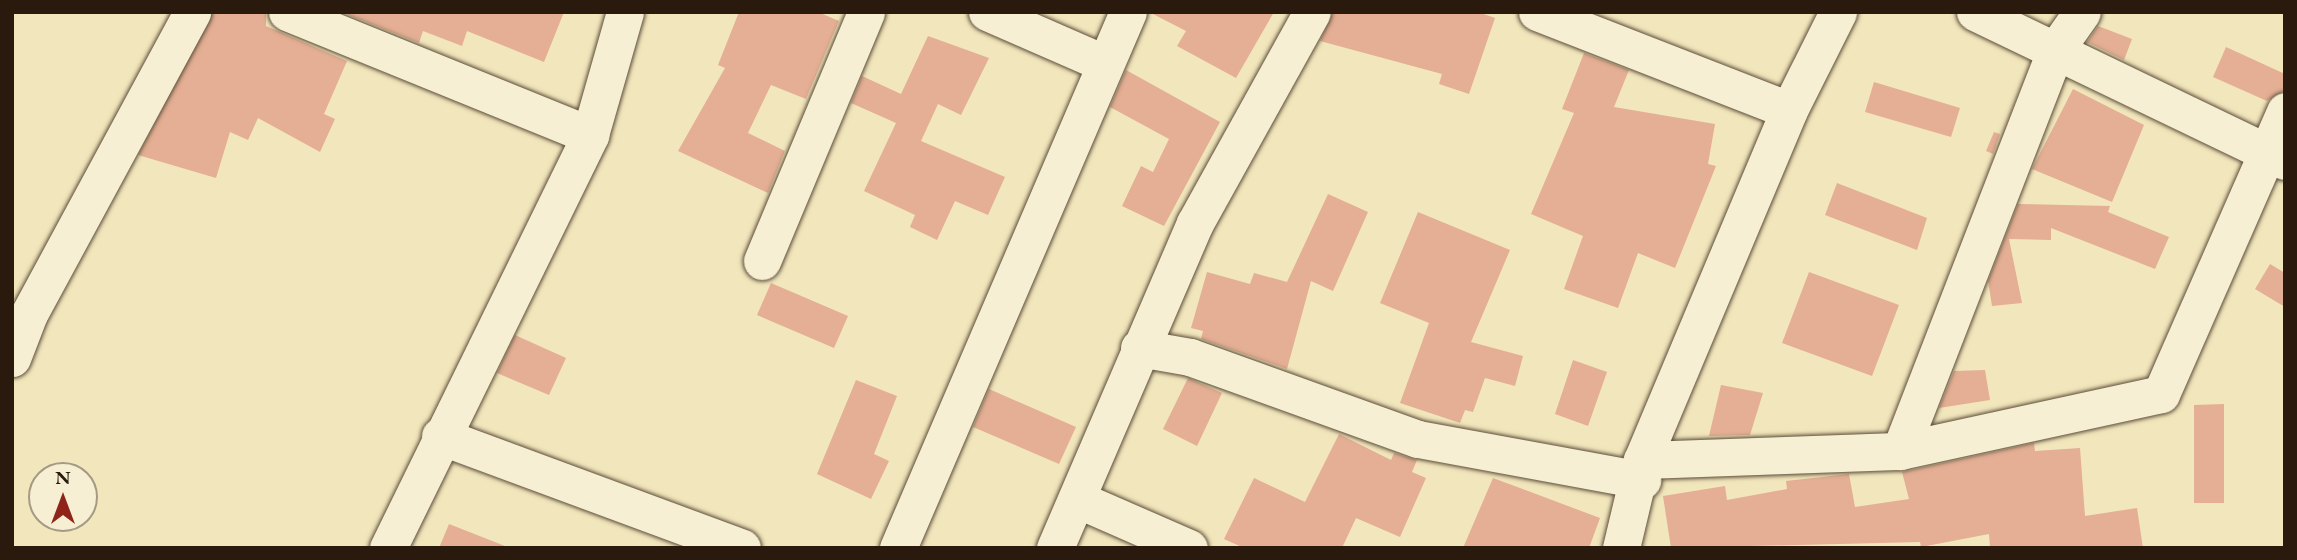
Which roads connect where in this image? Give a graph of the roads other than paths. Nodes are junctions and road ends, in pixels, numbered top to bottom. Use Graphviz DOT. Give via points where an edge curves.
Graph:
graph roads {
  1 [pos="192,12"];
  2 [pos="288,12"];
  3 [pos="625,12"];
  4 [pos="866,12"];
  5 [pos="987,12"];
  6 [pos="1128,12"];
  7 [pos="1312,12"];
  8 [pos="1537,12"];
  9 [pos="1838,12"];
  10 [pos="1975,12"];
  11 [pos="2082,12"];
  12 [pos="2056,49"];
  13 [pos="1104,62"];
  14 [pos="1789,110"];
  15 [pos="2285,111"];
  16 [pos="590,135"];
  17 [pos="2275,156"];
  18 [pos="762,261"];
  19 [pos="1139,348"];
  20 [pos="12,358"];
  21 [pos="440,436"];
  22 [pos="1900,451"];
  23 [pos="1642,470"];
  24 [pos="1079,500"];
  25 [pos="388,548"];
  26 [pos="742,548"];
  27 [pos="898,548"];
  28 [pos="1055,548"];
  29 [pos="1189,548"];
  30 [pos="1621,548"];
  1 -- 20 [label="street" via="29,314"];
  2 -- 16 [label="street"];
  3 -- 16 [label="street"];
  4 -- 18 [label="street"];
  5 -- 13 [label="street"];
  6 -- 13 [label="street"];
  7 -- 19 [label="street" via="1195,223"];
  8 -- 14 [label="street"];
  9 -- 14 [label="street"];
  10 -- 12 [label="street"];
  11 -- 12 [label="street"];
  12 -- 17 [label="street"];
  12 -- 22 [label="street"];
  13 -- 27 [label="street"];
  14 -- 23 [label="street"];
  15 -- 17 [label="street"];
  16 -- 21 [label="street"];
  17 -- 22 [label="street" via="2161,394"];
  19 -- 23 [label="street" via="1190,357 1418,439"];
  19 -- 24 [label="street"];
  21 -- 25 [label="street"];
  21 -- 26 [label="street"];
  22 -- 23 [label="street"];
  23 -- 30 [label="street"];
  24 -- 28 [label="street"];
  24 -- 29 [label="street"];
}
